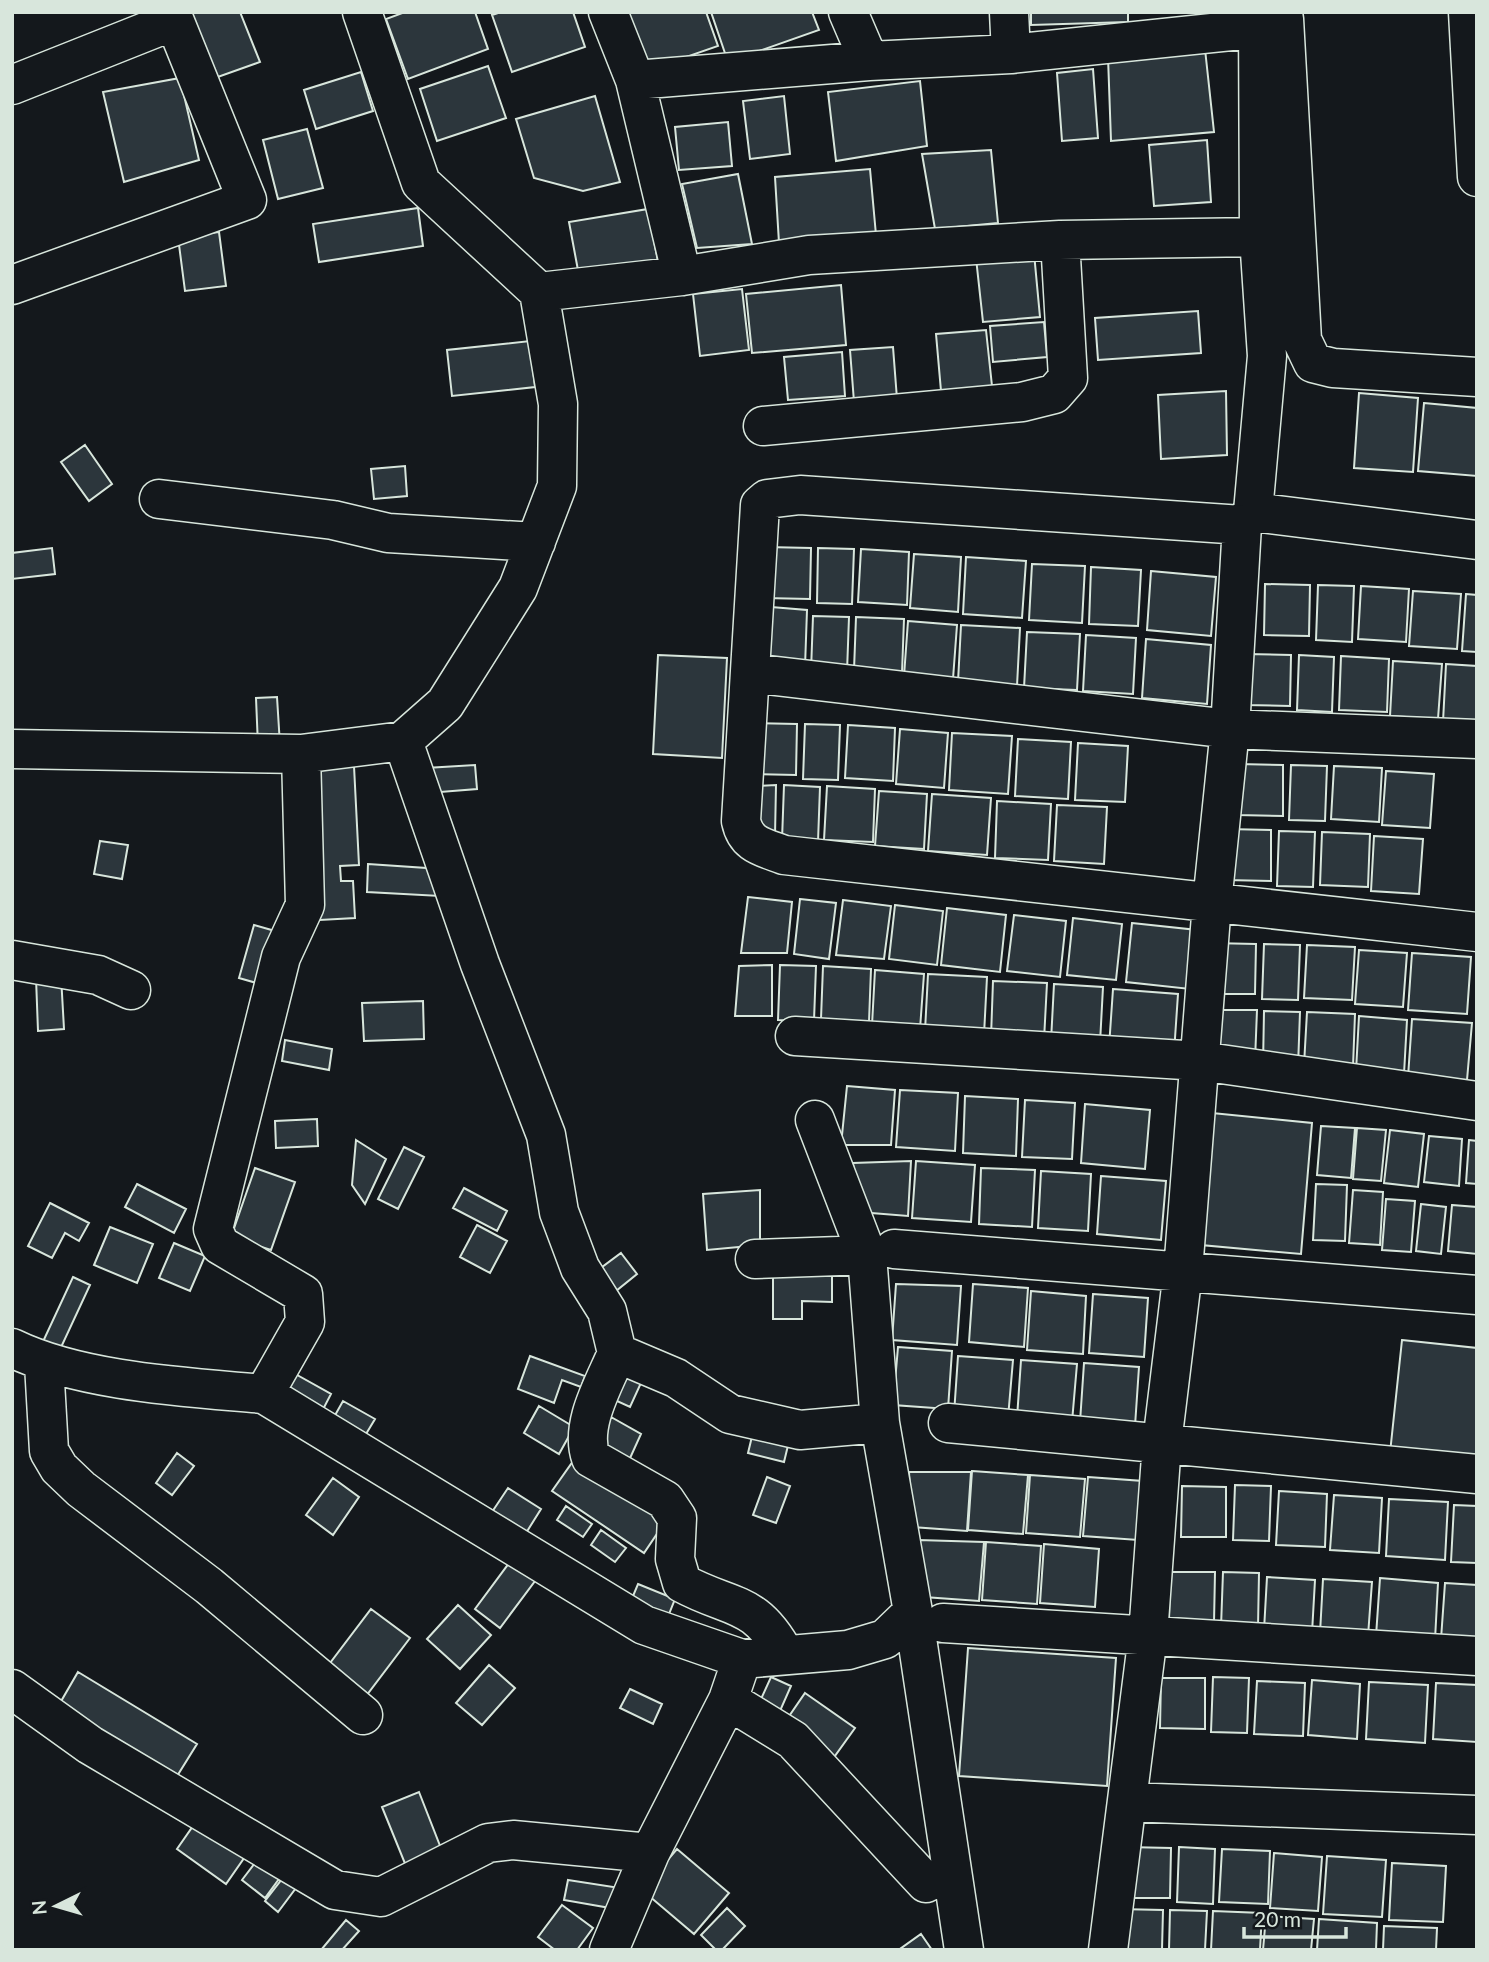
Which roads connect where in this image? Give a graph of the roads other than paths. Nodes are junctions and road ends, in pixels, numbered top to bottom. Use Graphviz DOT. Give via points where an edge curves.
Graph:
graph roads {
  1 [pos="362,12"];
  2 [pos="608,12"];
  3 [pos="848,12"];
  4 [pos="1009,12"];
  5 [pos="172,17"];
  6 [pos="1471,17"];
  7 [pos="1267,18"];
  8 [pos="1011,54"];
  9 [pos="869,61"];
  10 [pos="635,80"];
  11 [pos="12,85"];
  12 [pos="1475,91"];
  13 [pos="1477,177"];
  14 [pos="1259,237"];
  15 [pos="1060,240"];
  16 [pos="682,276"];
  17 [pos="12,285"];
  18 [pos="539,292"];
  19 [pos="1477,377"];
  20 [pos="763,426"];
  21 [pos="159,499"];
  22 [pos="1248,519"];
  23 [pos="1477,540"];
  24 [pos="536,542"];
  25 [pos="750,673"];
  26 [pos="1230,729"];
  27 [pos="1477,739"];
  28 [pos="403,741"];
  29 [pos="12,749"];
  30 [pos="301,754"];
  31 [pos="1212,903"];
  32 [pos="1477,932"];
  33 [pos="12,960"];
  34 [pos="131,990"];
  35 [pos="795,1036"];
  36 [pos="1200,1061"];
  37 [pos="1477,1101"];
  38 [pos="816,1119"];
  39 [pos="881,1252"];
  40 [pos="755,1259"];
  41 [pos="1183,1271"];
  42 [pos="1477,1295"];
  43 [pos="617,1353"];
  44 [pos="28,1356"];
  45 [pos="264,1394"];
  46 [pos="880,1423"];
  47 [pos="948,1423"];
  48 [pos="1162,1443"];
  49 [pos="1477,1474"];
  50 [pos="928,1618"];
  51 [pos="1148,1635"];
  52 [pos="785,1656"];
  53 [pos="1477,1656"];
  54 [pos="742,1659"];
  55 [pos="12,1689"];
  56 [pos="728,1700"];
  57 [pos="363,1715"];
  58 [pos="1127,1802"];
  59 [pos="1477,1815"];
  60 [pos="650,1853"];
  61 [pos="926,1883"];
  62 [pos="609,1950"];
  63 [pos="964,1950"];
  64 [pos="1108,1950"];
  1 -- 18 [label="street" via="421,183"];
  2 -- 10 [label="street"];
  3 -- 9 [label="street"];
  4 -- 8 [label="street"];
  5 -- 11 [label="street"];
  5 -- 17 [label="street" via="247,200"];
  6 -- 12 [label="street"];
  7 -- 8 [label="street"];
  7 -- 14 [label="street"];
  7 -- 19 [label="street" via="1306,355 1312,363 1333,368"];
  8 -- 9 [label="street"];
  9 -- 10 [label="street"];
  10 -- 16 [label="street"];
  12 -- 13 [label="street"];
  14 -- 15 [label="street"];
  14 -- 22 [label="street" via="1267,356"];
  15 -- 16 [label="street" via="809,255"];
  15 -- 20 [label="street" via="1068,378 1054,394 1023,402"];
  16 -- 18 [label="street"];
  18 -- 24 [label="street" via="558,404 558,432 557,486"];
  21 -- 24 [label="street" via="332,520 388,533"];
  22 -- 23 [label="street"];
  22 -- 25 [label="street" via="800,495 767,499 760,505"];
  22 -- 26 [label="street"];
  24 -- 28 [label="street" via="518,588 445,704"];
  25 -- 26 [label="street"];
  25 -- 31 [label="street" via="741,821 749,842 784,855"];
  26 -- 27 [label="street"];
  26 -- 31 [label="street"];
  28 -- 30 [label="street"];
  28 -- 43 [label="street" via="480,964 546,1135 559,1212 580,1268 607,1311"];
  29 -- 30 [label="street"];
  30 -- 45 [label="street" via="305,905 281,957 213,1229 220,1245 303,1294 306,1322"];
  31 -- 32 [label="street"];
  31 -- 36 [label="street"];
  33 -- 34 [label="street" via="97,975"];
  35 -- 36 [label="street"];
  36 -- 37 [label="street"];
  36 -- 41 [label="street"];
  38 -- 39 [label="street"];
  39 -- 40 [label="street"];
  39 -- 41 [label="street"];
  39 -- 46 [label="street"];
  41 -- 42 [label="street"];
  41 -- 48 [label="street"];
  43 -- 46 [label="street" via="676,1378 730,1414 800,1430"];
  43 -- 52 [label="street" via="590,1422 586,1444 591,1458 666,1500 677,1518 675,1559 682,1583 748,1610 772,1630"];
  44 -- 45 [label="street" via="182,1387"];
  44 -- 57 [label="street" via="49,1451 59,1468"];
  45 -- 54 [label="street" via="644,1626"];
  46 -- 50 [label="street"];
  47 -- 48 [label="street"];
  48 -- 49 [label="street"];
  48 -- 51 [label="street"];
  50 -- 51 [label="street"];
  50 -- 52 [label="street" via="885,1639 848,1650"];
  50 -- 63 [label="street"];
  51 -- 53 [label="street"];
  51 -- 58 [label="street"];
  52 -- 54 [label="street"];
  54 -- 56 [label="street"];
  55 -- 60 [label="street" via="90,1745 335,1890 381,1897 488,1843 513,1840"];
  56 -- 60 [label="street"];
  56 -- 61 [label="street" via="793,1740"];
  58 -- 59 [label="street"];
  58 -- 64 [label="street"];
  60 -- 62 [label="street"];
}
